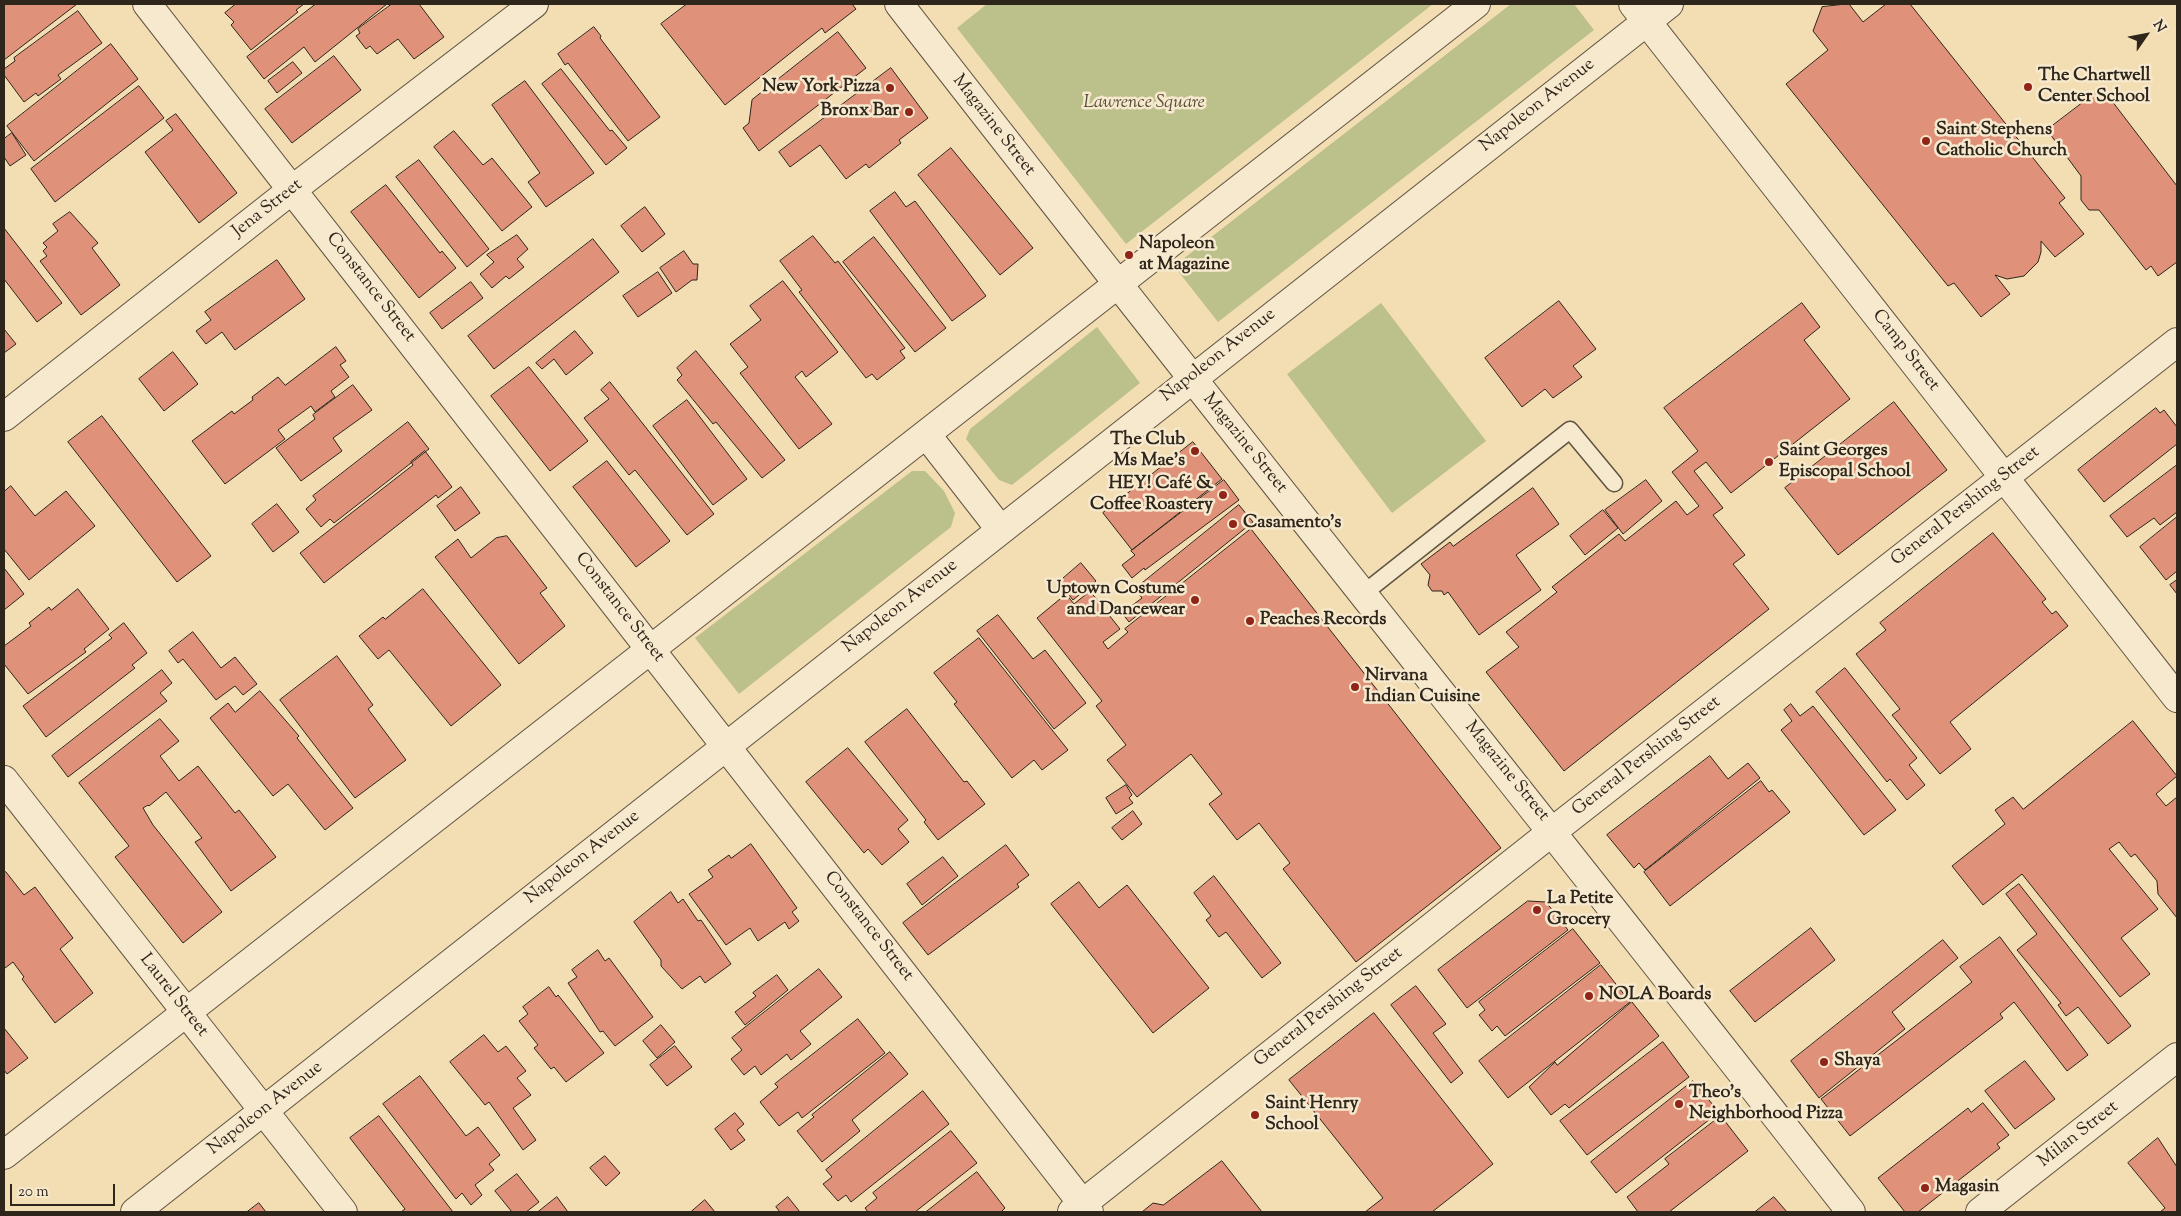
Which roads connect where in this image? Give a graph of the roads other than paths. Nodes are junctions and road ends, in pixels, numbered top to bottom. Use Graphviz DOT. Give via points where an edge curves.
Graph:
graph roads {
  1 [pos="147,4"];
  2 [pos="534,4"];
  3 [pos="899,4"];
  4 [pos="1476,4"];
  5 [pos="1668,4"];
  6 [pos="1640,12"];
  7 [pos="293,189"];
  8 [pos="1117,285"];
  9 [pos="2177,342"];
  10 [pos="1192,378"];
  11 [pos="4,417"];
  12 [pos="926,434"];
  13 [pos="2004,477"];
  14 [pos="1614,484"];
  15 [pos="1000,529"];
  16 [pos="1364,593"];
  17 [pos="651,649"];
  18 [pos="2177,698"];
  19 [pos="726,745"];
  20 [pos="4,780"];
  21 [pos="1552,831"];
  22 [pos="186,1012"];
  23 [pos="2177,1057"];
  24 [pos="264,1111"];
  25 [pos="4,1155"];
  26 [pos="1081,1209"];
  27 [pos="135,1212"];
  28 [pos="342,1212"];
  29 [pos="1851,1212"];
  30 [pos="1980,1212"];
  1 -- 7 [label="street, Constance Street"];
  2 -- 7 [label="street, Jena Street"];
  3 -- 8 [label="street, Magazine Street"];
  4 -- 8 [label="street"];
  5 -- 6 [label="street, Napoleon Avenue"];
  6 -- 10 [label="street, Napoleon Avenue"];
  6 -- 13 [label="street, Camp Street"];
  7 -- 11 [label="street, Jena Street"];
  7 -- 17 [label="street, Constance Street"];
  8 -- 10 [label="street, Magazine Street"];
  8 -- 12 [label="street"];
  9 -- 13 [label="street, General Pershing Street"];
  10 -- 15 [label="street, Napoleon Avenue"];
  10 -- 16 [label="street, Magazine Street"];
  12 -- 15 [label="street"];
  12 -- 17 [label="street"];
  13 -- 18 [label="street, Camp Street"];
  13 -- 21 [label="street, General Pershing Street"];
  14 -- 16 [label="lane" via="1570,430"];
  15 -- 19 [label="street, Napoleon Avenue"];
  16 -- 21 [label="street, Magazine Street"];
  17 -- 19 [label="street, Constance Street"];
  17 -- 22 [label="street"];
  19 -- 24 [label="street, Napoleon Avenue"];
  19 -- 26 [label="street, Constance Street"];
  20 -- 22 [label="street, Laurel Street"];
  21 -- 26 [label="street, General Pershing Street"];
  21 -- 29 [label="street, Magazine Street"];
  22 -- 24 [label="street, Laurel Street"];
  22 -- 25 [label="street"];
  23 -- 30 [label="street, Milan Street"];
  24 -- 27 [label="street, Napoleon Avenue"];
  24 -- 28 [label="street, Laurel Street"];
}
